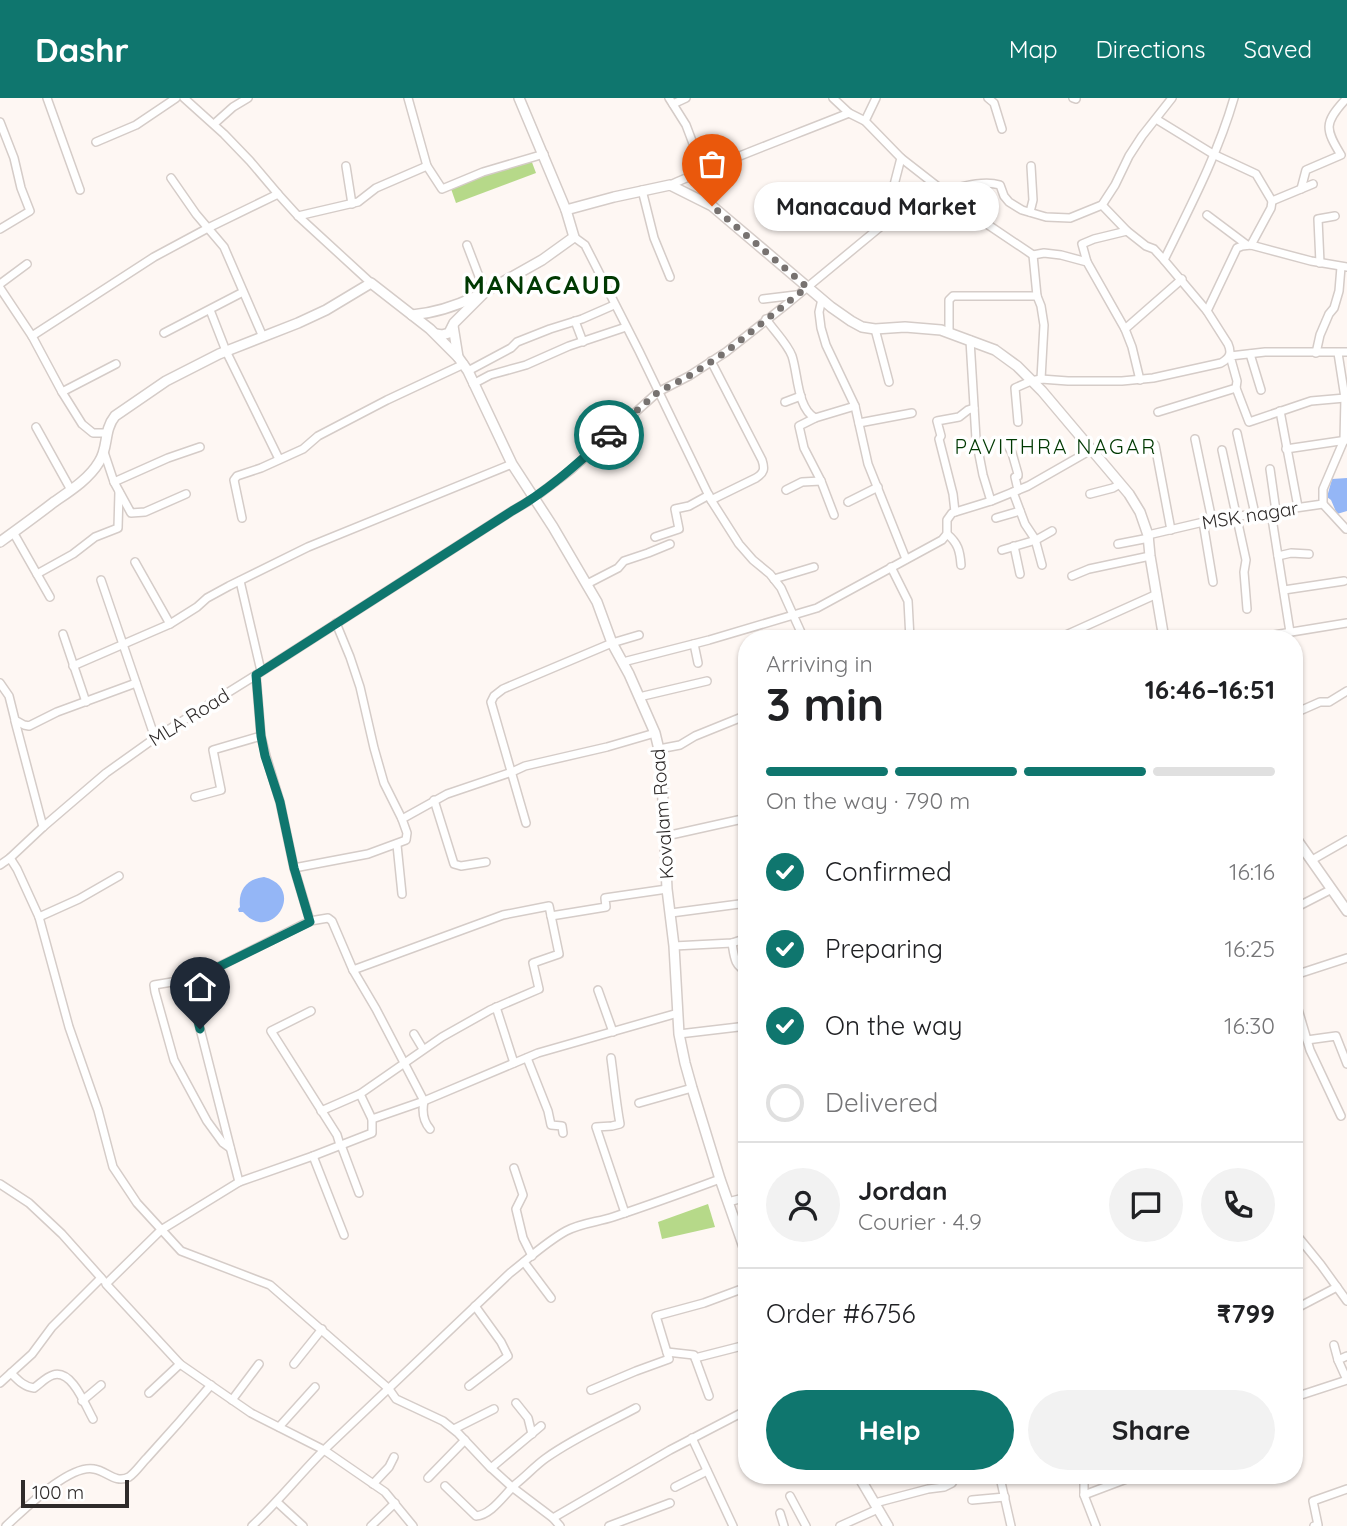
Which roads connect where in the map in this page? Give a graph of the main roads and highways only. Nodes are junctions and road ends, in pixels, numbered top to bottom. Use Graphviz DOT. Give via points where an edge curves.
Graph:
graph roads {
  1 [pos="519,98"];
  2 [pos="566,210"];
  3 [pos="485,292"];
  4 [pos="439,310"];
  5 [pos="412,315"];
  6 [pos="454,325"];
  7 [pos="432,331"];
  8 [pos="463,364"];
  9 [pos="0,542"];
  10 [pos="1163,630"];
  11 [pos="1303,848"];
  12 [pos="1347,911"];
  13 [pos="738,1230"];
  14 [pos="864,1484"];
  15 [pos="888,1526"];
  1 -- 2 [label="main road"];
  2 -- 3 [label="main road" via="574,237"];
  2 -- 10 [label="main road" via="670,185 712,206 862,327 949,333 995,350 1042,391 1140,512"];
  3 -- 4 [label="main road"];
  3 -- 6 [label="main road"];
  4 -- 5 [label="main road"];
  4 -- 6 [label="main road" via="452,314"];
  4 -- 7 [label="main road" via="428,319"];
  5 -- 7 [label="main road"];
  5 -- 9 [label="main road" via="371,283 326,310 166,381 114,415 96,467"];
  6 -- 7 [label="main road" via="446,334"];
  6 -- 8 [label="main road, Kovalam Road"];
  7 -- 8 [label="main road"];
  8 -- 13 [label="main road, Kovalam Road" via="512,464 597,603 654,733 661,758 680,1034 692,1088"];
  11 -- 12 [label="main road"];
  14 -- 15 [label="main road"];
}
